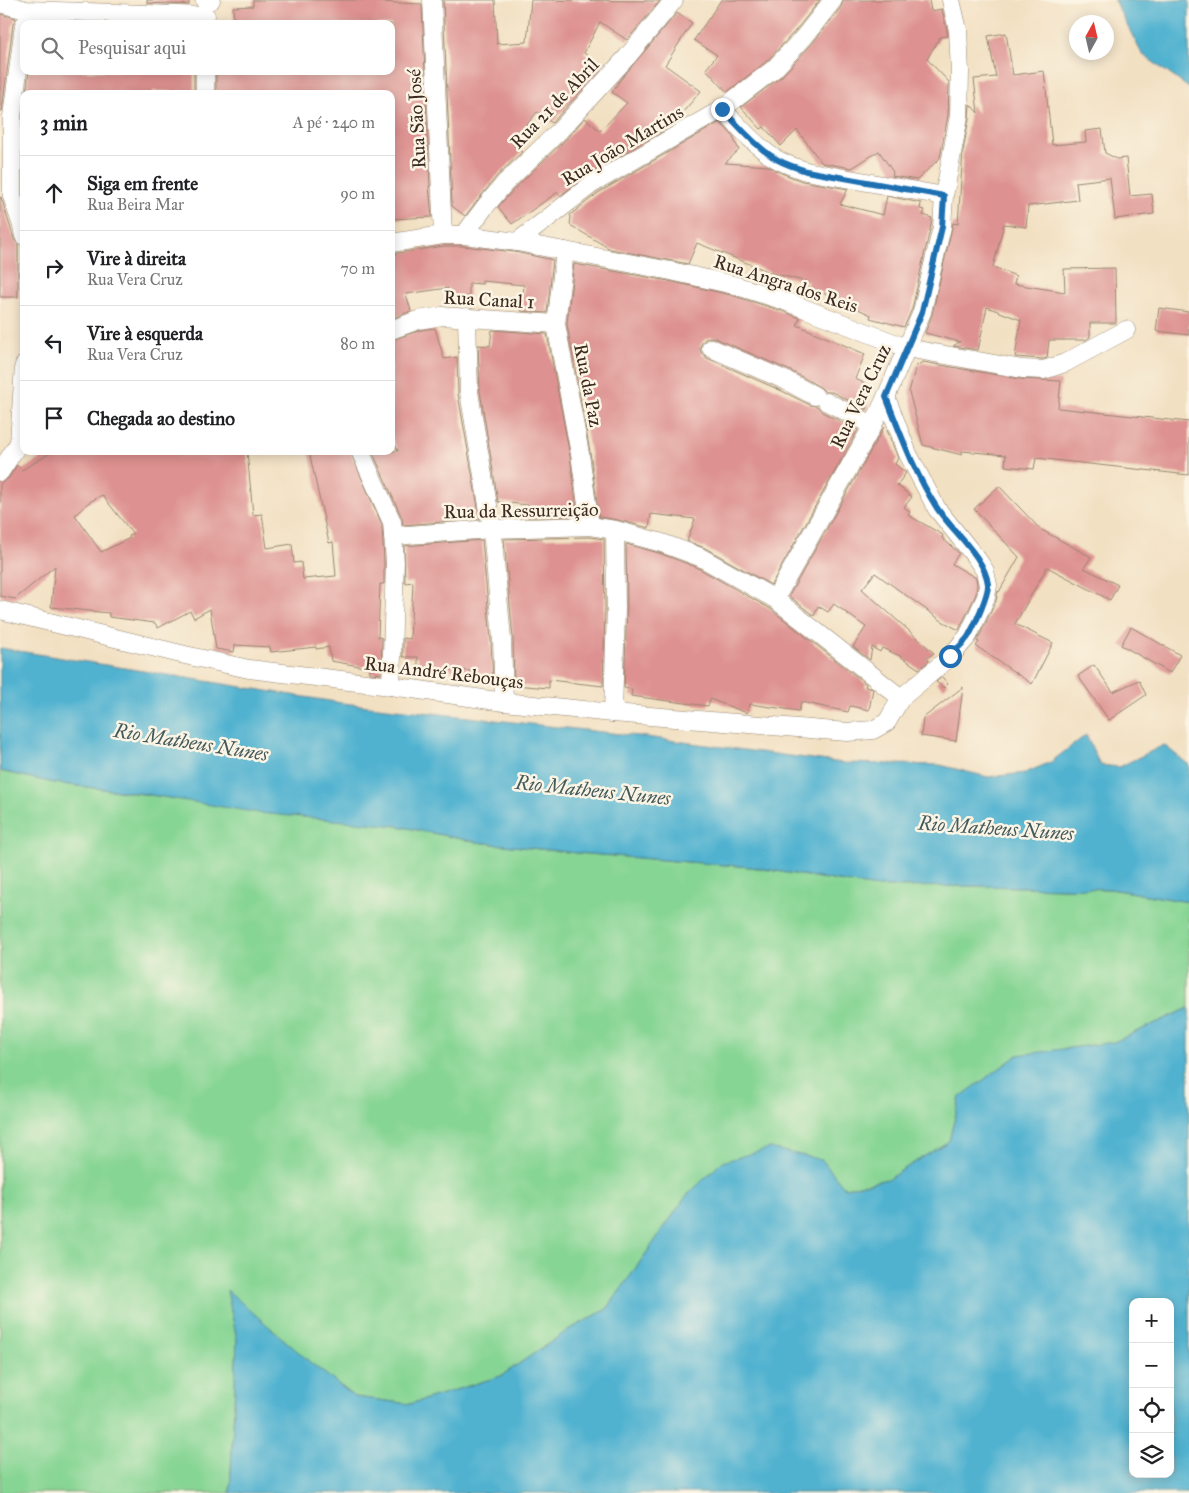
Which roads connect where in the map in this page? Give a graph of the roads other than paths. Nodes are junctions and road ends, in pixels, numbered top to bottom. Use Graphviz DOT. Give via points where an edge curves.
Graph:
graph roads {
  1 [pos="432,0"];
  2 [pos="674,0"];
  3 [pos="833,0"];
  4 [pos="950,0"];
  5 [pos="0,3"];
  6 [pos="206,8"];
  7 [pos="24,20"];
  8 [pos="20,52"];
  9 [pos="205,75"];
  10 [pos="205,90"];
  11 [pos="722,109"];
  12 [pos="12,196"];
  13 [pos="944,196"];
  14 [pos="20,220"];
  15 [pos="443,235"];
  16 [pos="464,235"];
  17 [pos="395,242"];
  18 [pos="517,242"];
  19 [pos="565,251"];
  20 [pos="467,317"];
  21 [pos="556,324"];
  22 [pos="395,329"];
  23 [pos="1126,330"];
  24 [pos="711,348"];
  25 [pos="907,348"];
  26 [pos="886,397"];
  27 [pos="873,425"];
  28 [pos="20,443"];
  29 [pos="362,455"];
  30 [pos="0,472"];
  31 [pos="590,526"];
  32 [pos="492,529"];
  33 [pos="615,530"];
  34 [pos="393,536"];
  35 [pos="775,599"];
  36 [pos="0,610"];
  37 [pos="391,686"];
  38 [pos="901,698"];
  39 [pos="504,702"];
  40 [pos="613,713"];
  1 -- 15 [label="street, Rua São José"];
  2 -- 16 [label="street, Rua 21 de Abril" via="560,130 505,183"];
  3 -- 11 [label="street, Rua João Martins" via="774,70"];
  4 -- 13 [label="street, Rua Vera Cruz" via="958,30 959,116"];
  5 -- 7 [label="street"];
  6 -- 7 [label="street"];
  8 -- 12 [label="street" via="12,117"];
  9 -- 10 [label="street"];
  11 -- 13 [label="street" via="762,149 788,165"];
  11 -- 18 [label="street, Rua João Martins" via="592,184"];
  12 -- 14 [label="street"];
  13 -- 25 [label="street, Rua Vera Cruz" via="935,259 922,312"];
  15 -- 16 [label="street, Rua Angra dos Reis"];
  15 -- 17 [label="street, Rua Angra dos Reis"];
  16 -- 18 [label="street, Rua Angra dos Reis"];
  18 -- 19 [label="street, Rua Angra dos Reis"];
  19 -- 21 [label="street, Rua da Paz"];
  19 -- 25 [label="street, Rua Angra dos Reis" via="734,285"];
  20 -- 21 [label="street, Rua Canal 1"];
  20 -- 22 [label="street, Rua Canal 1" via="442,316"];
  20 -- 32 [label="street" via="469,392"];
  21 -- 31 [label="street, Rua da Paz"];
  23 -- 25 [label="street, Rua Angra dos Reis" via="1065,363 1044,370 1022,369"];
  24 -- 27 [label="street" via="787,381"];
  25 -- 26 [label="street, Rua Vera Cruz"];
  26 -- 27 [label="street, Rua Vera Cruz"];
  26 -- 38 [label="street" via="908,454 937,509 977,559 985,571 988,585 986,597 968,636"];
  27 -- 35 [label="street, Rua Vera Cruz"];
  28 -- 30 [label="street"];
  29 -- 34 [label="street" via="392,522"];
  31 -- 32 [label="street, Rua da Ressurreição"];
  31 -- 33 [label="street, Rua da Ressurreição"];
  32 -- 34 [label="street, Rua da Ressurreição"];
  32 -- 39 [label="street"];
  33 -- 35 [label="street, Rua da Ressurreição" via="700,557"];
  33 -- 40 [label="street"];
  34 -- 37 [label="street" via="396,562"];
  35 -- 38 [label="street, Rua da Ressurreição"];
  36 -- 37 [label="street, Rua André Rebouças" via="249,668"];
  37 -- 39 [label="street, Rua André Rebouças"];
  38 -- 40 [label="street, Rua André Rebouças" via="887,722 873,730 847,732"];
  39 -- 40 [label="street, Rua André Rebouças"];
}
